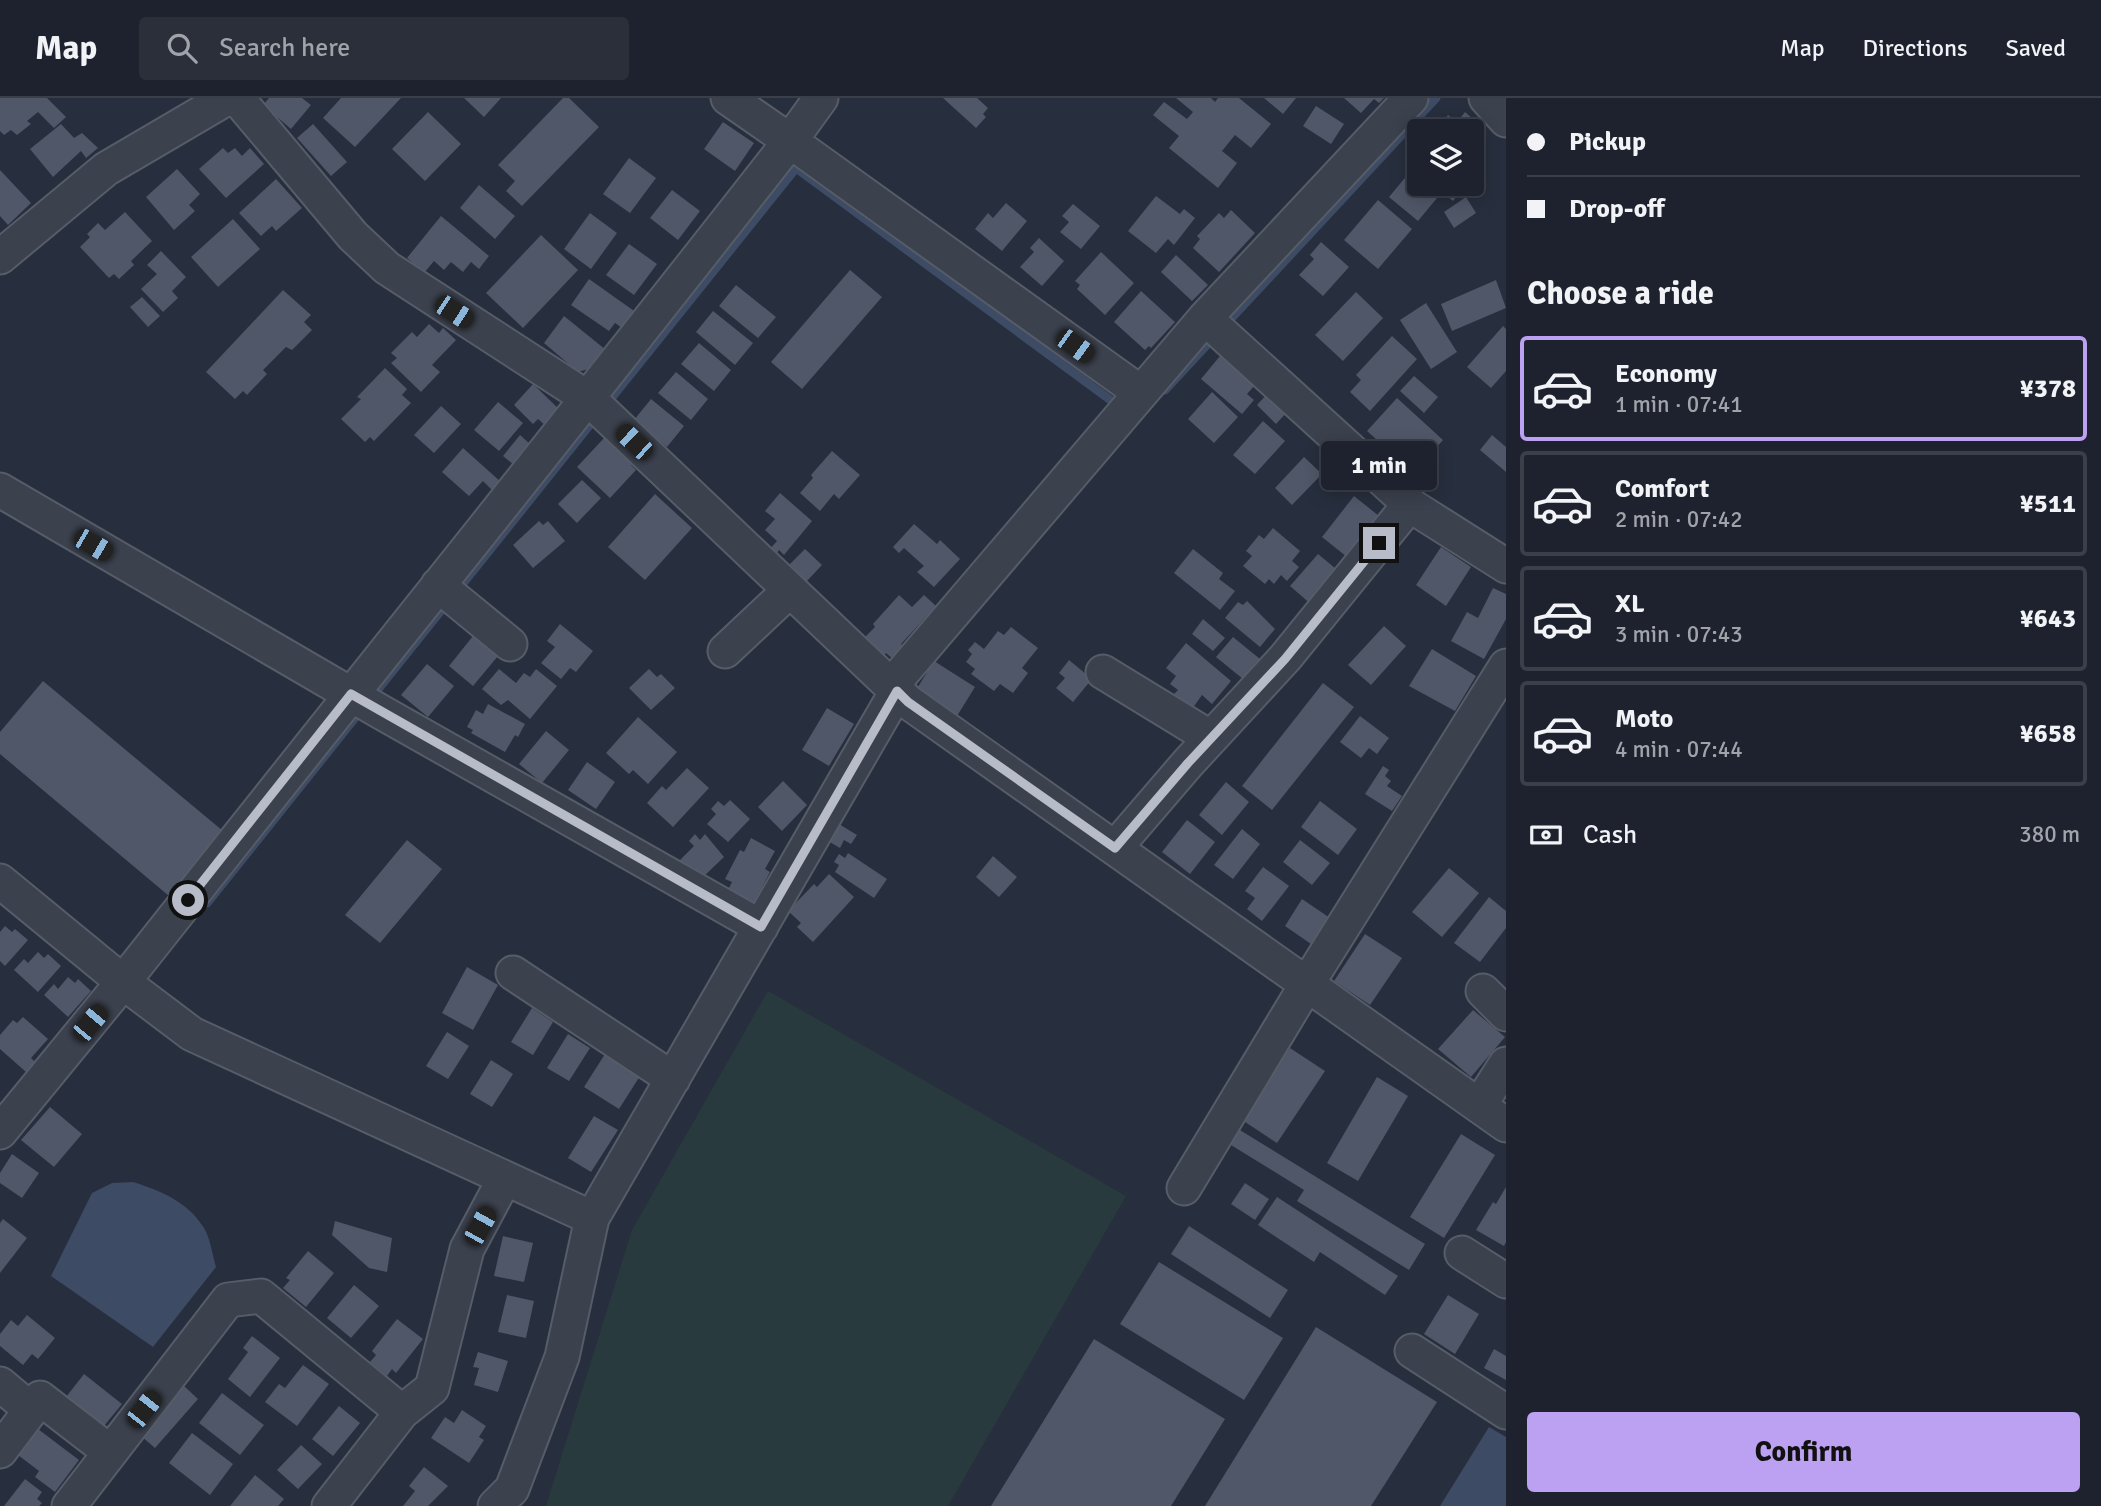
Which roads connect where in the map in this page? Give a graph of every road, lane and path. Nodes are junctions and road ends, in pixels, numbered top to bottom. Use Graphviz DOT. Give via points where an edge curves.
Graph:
graph roads {
  1 [pos="228,98"];
  2 [pos="237,98"];
  3 [pos="728,98"];
  4 [pos="821,98"];
  5 [pos="1411,98"];
  6 [pos="1486,98"];
  7 [pos="1506,120"];
  8 [pos="790,141"];
  9 [pos="0,257"];
  10 [pos="1217,329"];
  11 [pos="1141,393"];
  12 [pos="589,399"];
  13 [pos="0,490"];
  14 [pos="1410,504"];
  15 [pos="1506,566"];
  16 [pos="790,590"];
  17 [pos="450,595"];
  18 [pos="510,644"];
  19 [pos="725,651"];
  20 [pos="1506,666"];
  21 [pos="1103,672"];
  22 [pos="894,689"];
  23 [pos="351,694"];
  24 [pos="1211,738"];
  25 [pos="1115,848"];
  26 [pos="0,881"];
  27 [pos="761,927"];
  28 [pos="513,973"];
  29 [pos="123,982"];
  30 [pos="1307,984"];
  31 [pos="1483,991"];
  32 [pos="1506,1014"];
  33 [pos="1506,1064"];
  34 [pos="673,1079"];
  35 [pos="1479,1105"];
  36 [pos="1506,1125"];
  37 [pos="0,1132"];
  38 [pos="505,1178"];
  39 [pos="1184,1188"];
  40 [pos="592,1218"];
  41 [pos="1462,1253"];
  42 [pos="1506,1281"];
  43 [pos="1412,1350"];
  44 [pos="0,1384"];
  45 [pos="31,1410"];
  46 [pos="402,1412"];
  47 [pos="1506,1412"];
  48 [pos="0,1451"];
  49 [pos="110,1452"];
  50 [pos="69,1506"];
  51 [pos="329,1506"];
  52 [pos="495,1506"];
  1 -- 9 [label="street" via="106,169"];
  2 -- 12 [label="street" via="353,236 387,268"];
  3 -- 8 [label="street"];
  4 -- 8 [label="street"];
  5 -- 10 [label="street"];
  6 -- 7 [label="street"];
  8 -- 11 [label="street"];
  8 -- 12 [label="street"];
  10 -- 11 [label="street"];
  10 -- 14 [label="street"];
  11 -- 22 [label="street"];
  12 -- 16 [label="street"];
  12 -- 17 [label="street"];
  13 -- 23 [label="street"];
  14 -- 15 [label="street"];
  14 -- 24 [label="street" via="1285,659"];
  16 -- 19 [label="street"];
  16 -- 22 [label="street"];
  17 -- 18 [label="street"];
  17 -- 23 [label="street"];
  20 -- 30 [label="street"];
  21 -- 24 [label="street"];
  22 -- 25 [label="street"];
  22 -- 27 [label="street"];
  23 -- 27 [label="street"];
  23 -- 29 [label="street"];
  24 -- 25 [label="street"];
  25 -- 30 [label="street"];
  26 -- 29 [label="street"];
  27 -- 34 [label="street"];
  28 -- 34 [label="street"];
  29 -- 37 [label="street"];
  29 -- 38 [label="street" via="192,1034"];
  30 -- 35 [label="street"];
  30 -- 39 [label="street"];
  31 -- 32 [label="street"];
  33 -- 35 [label="street"];
  34 -- 40 [label="street"];
  35 -- 36 [label="street"];
  38 -- 40 [label="street"];
  38 -- 46 [label="street" via="467,1249 432,1388"];
  40 -- 52 [label="street" via="562,1357 512,1489"];
  41 -- 42 [label="street"];
  43 -- 47 [label="street"];
  44 -- 45 [label="street"];
  45 -- 48 [label="street"];
  45 -- 49 [label="street" via="40,1398"];
  46 -- 49 [label="street" via="261,1296 228,1300"];
  46 -- 51 [label="street"];
  49 -- 50 [label="street"];
}
